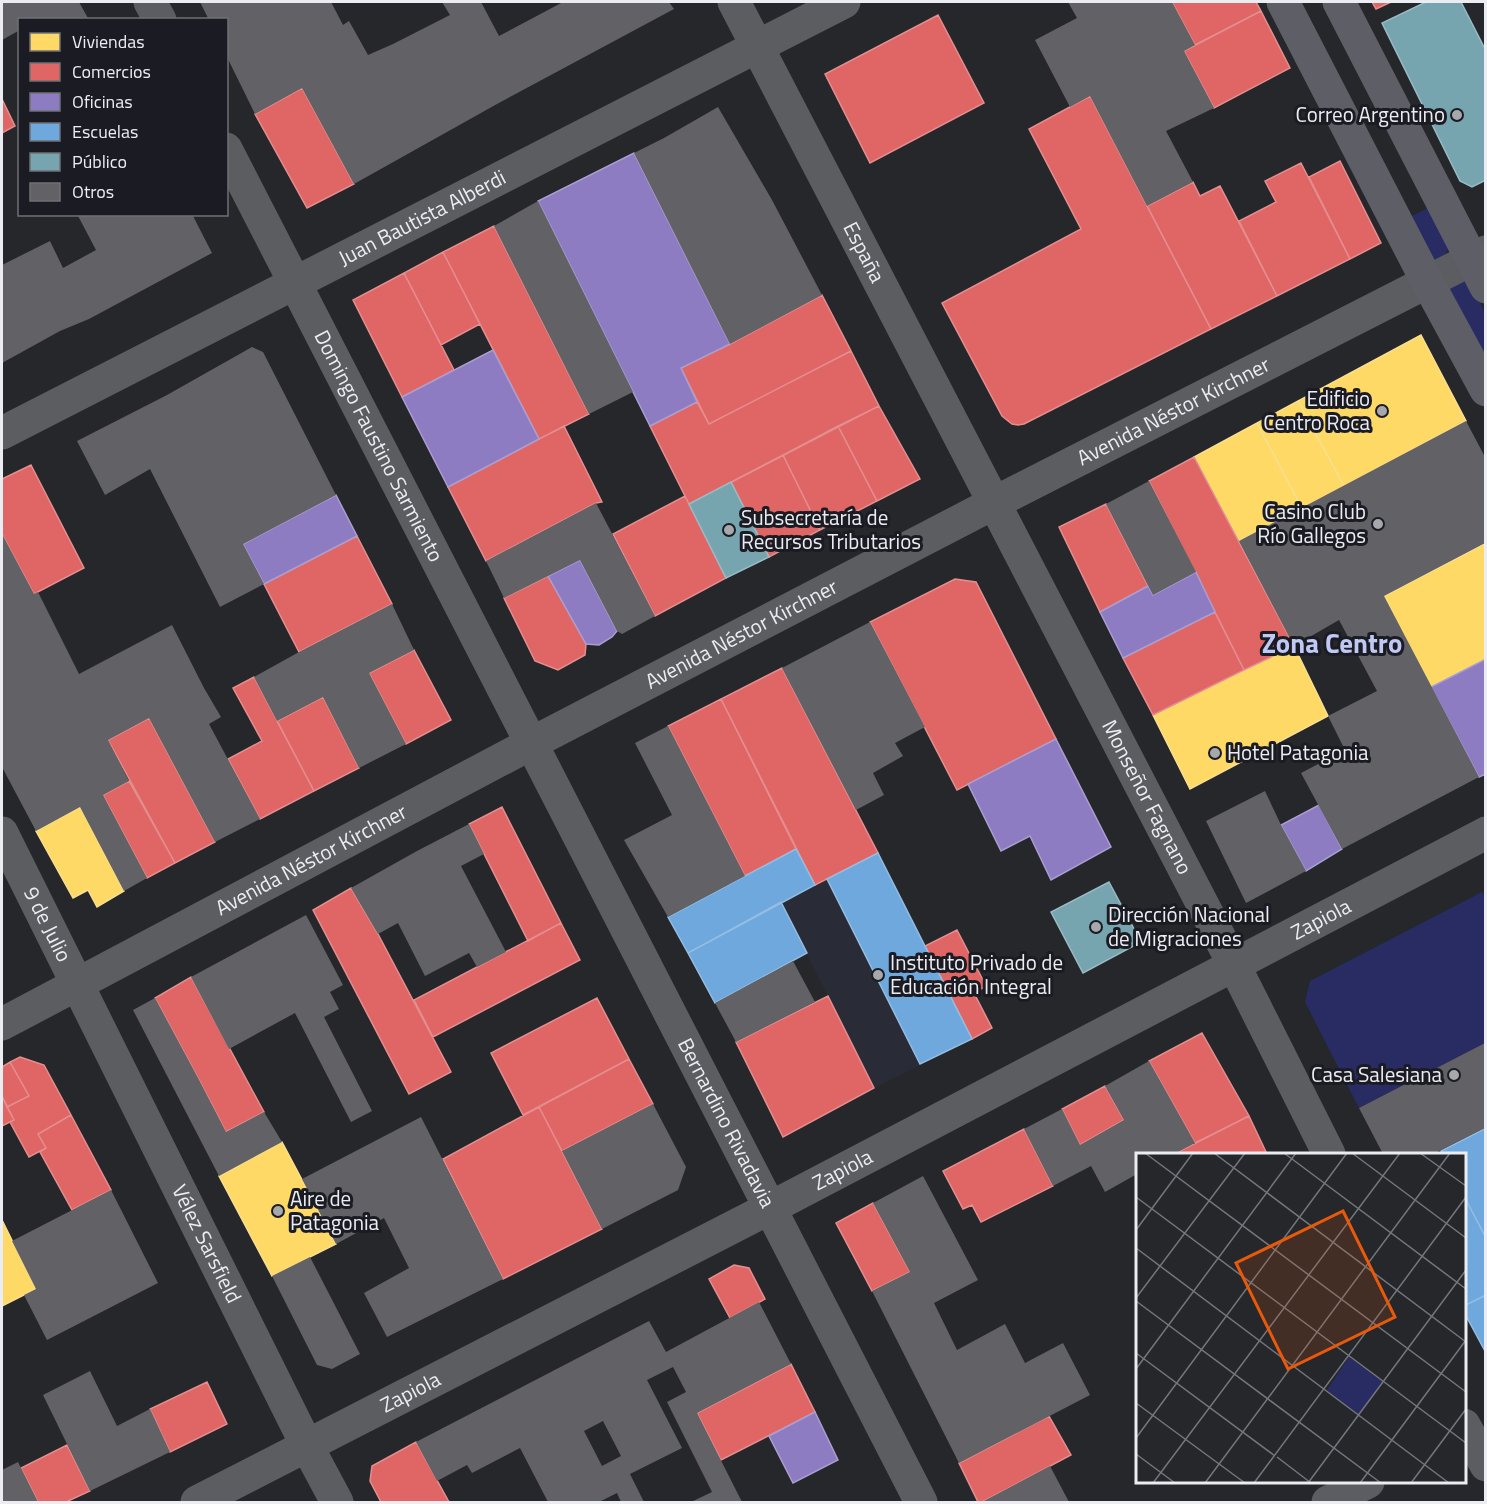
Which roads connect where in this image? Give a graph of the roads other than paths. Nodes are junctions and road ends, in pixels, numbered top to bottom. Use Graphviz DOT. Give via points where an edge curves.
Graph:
graph roads {
  1 [pos="150,2"];
  2 [pos="734,2"];
  3 [pos="844,2"];
  4 [pos="1283,2"];
  5 [pos="1339,2"];
  6 [pos="159,18"];
  7 [pos="757,46"];
  8 [pos="228,153"];
  9 [pos="1481,266"];
  10 [pos="296,282"];
  11 [pos="1428,283"];
  12 [pos="1485,390"];
  13 [pos="2,433"];
  14 [pos="994,504"];
  15 [pos="532,743"];
  16 [pos="2,833"];
  17 [pos="1485,833"];
  18 [pos="1234,965"];
  19 [pos="77,983"];
  20 [pos="2,1024"];
  21 [pos="1328,1153"];
  22 [pos="770,1208"];
  23 [pos="1470,1426"];
  24 [pos="307,1446"];
  25 [pos="1485,1465"];
  26 [pos="1366,1483"];
  27 [pos="197,1503"];
  28 [pos="338,1503"];
  29 [pos="921,1503"];
  30 [pos="1328,1503"];
  1 -- 6 [label="street"];
  2 -- 7 [label="street, España"];
  3 -- 7 [label="street, Juan Bautista Alberdi"];
  4 -- 11 [label="main road"];
  5 -- 9 [label="main road"];
  7 -- 10 [label="street, Juan Bautista Alberdi"];
  7 -- 14 [label="street, España"];
  8 -- 10 [label="street, Domingo Faustino Sarmiento"];
  9 -- 11 [label="street, Avenida Néstor Kirchner"];
  10 -- 13 [label="street, Juan Bautista Alberdi"];
  10 -- 15 [label="street, Domingo Faustino Sarmiento"];
  11 -- 12 [label="main road"];
  11 -- 14 [label="street, Avenida Néstor Kirchner"];
  14 -- 15 [label="street, Avenida Néstor Kirchner"];
  14 -- 18 [label="street, Monseñor Fagnano"];
  15 -- 19 [label="street, Avenida Néstor Kirchner"];
  15 -- 22 [label="street, Bernardino Rivadavia"];
  16 -- 19 [label="street, 9 de Julio"];
  17 -- 18 [label="street, Zapiola"];
  18 -- 21 [label="street, Monseñor Fagnano"];
  18 -- 22 [label="street, Zapiola"];
  19 -- 20 [label="street, Avenida Néstor Kirchner"];
  19 -- 24 [label="street, Vélez Sarsfield"];
  22 -- 24 [label="street, Zapiola"];
  22 -- 29 [label="street, Bernardino Rivadavia"];
  23 -- 25 [label="street"];
  24 -- 27 [label="street, Zapiola"];
  24 -- 28 [label="street, Vélez Sarsfield"];
  26 -- 30 [label="street"];
}
